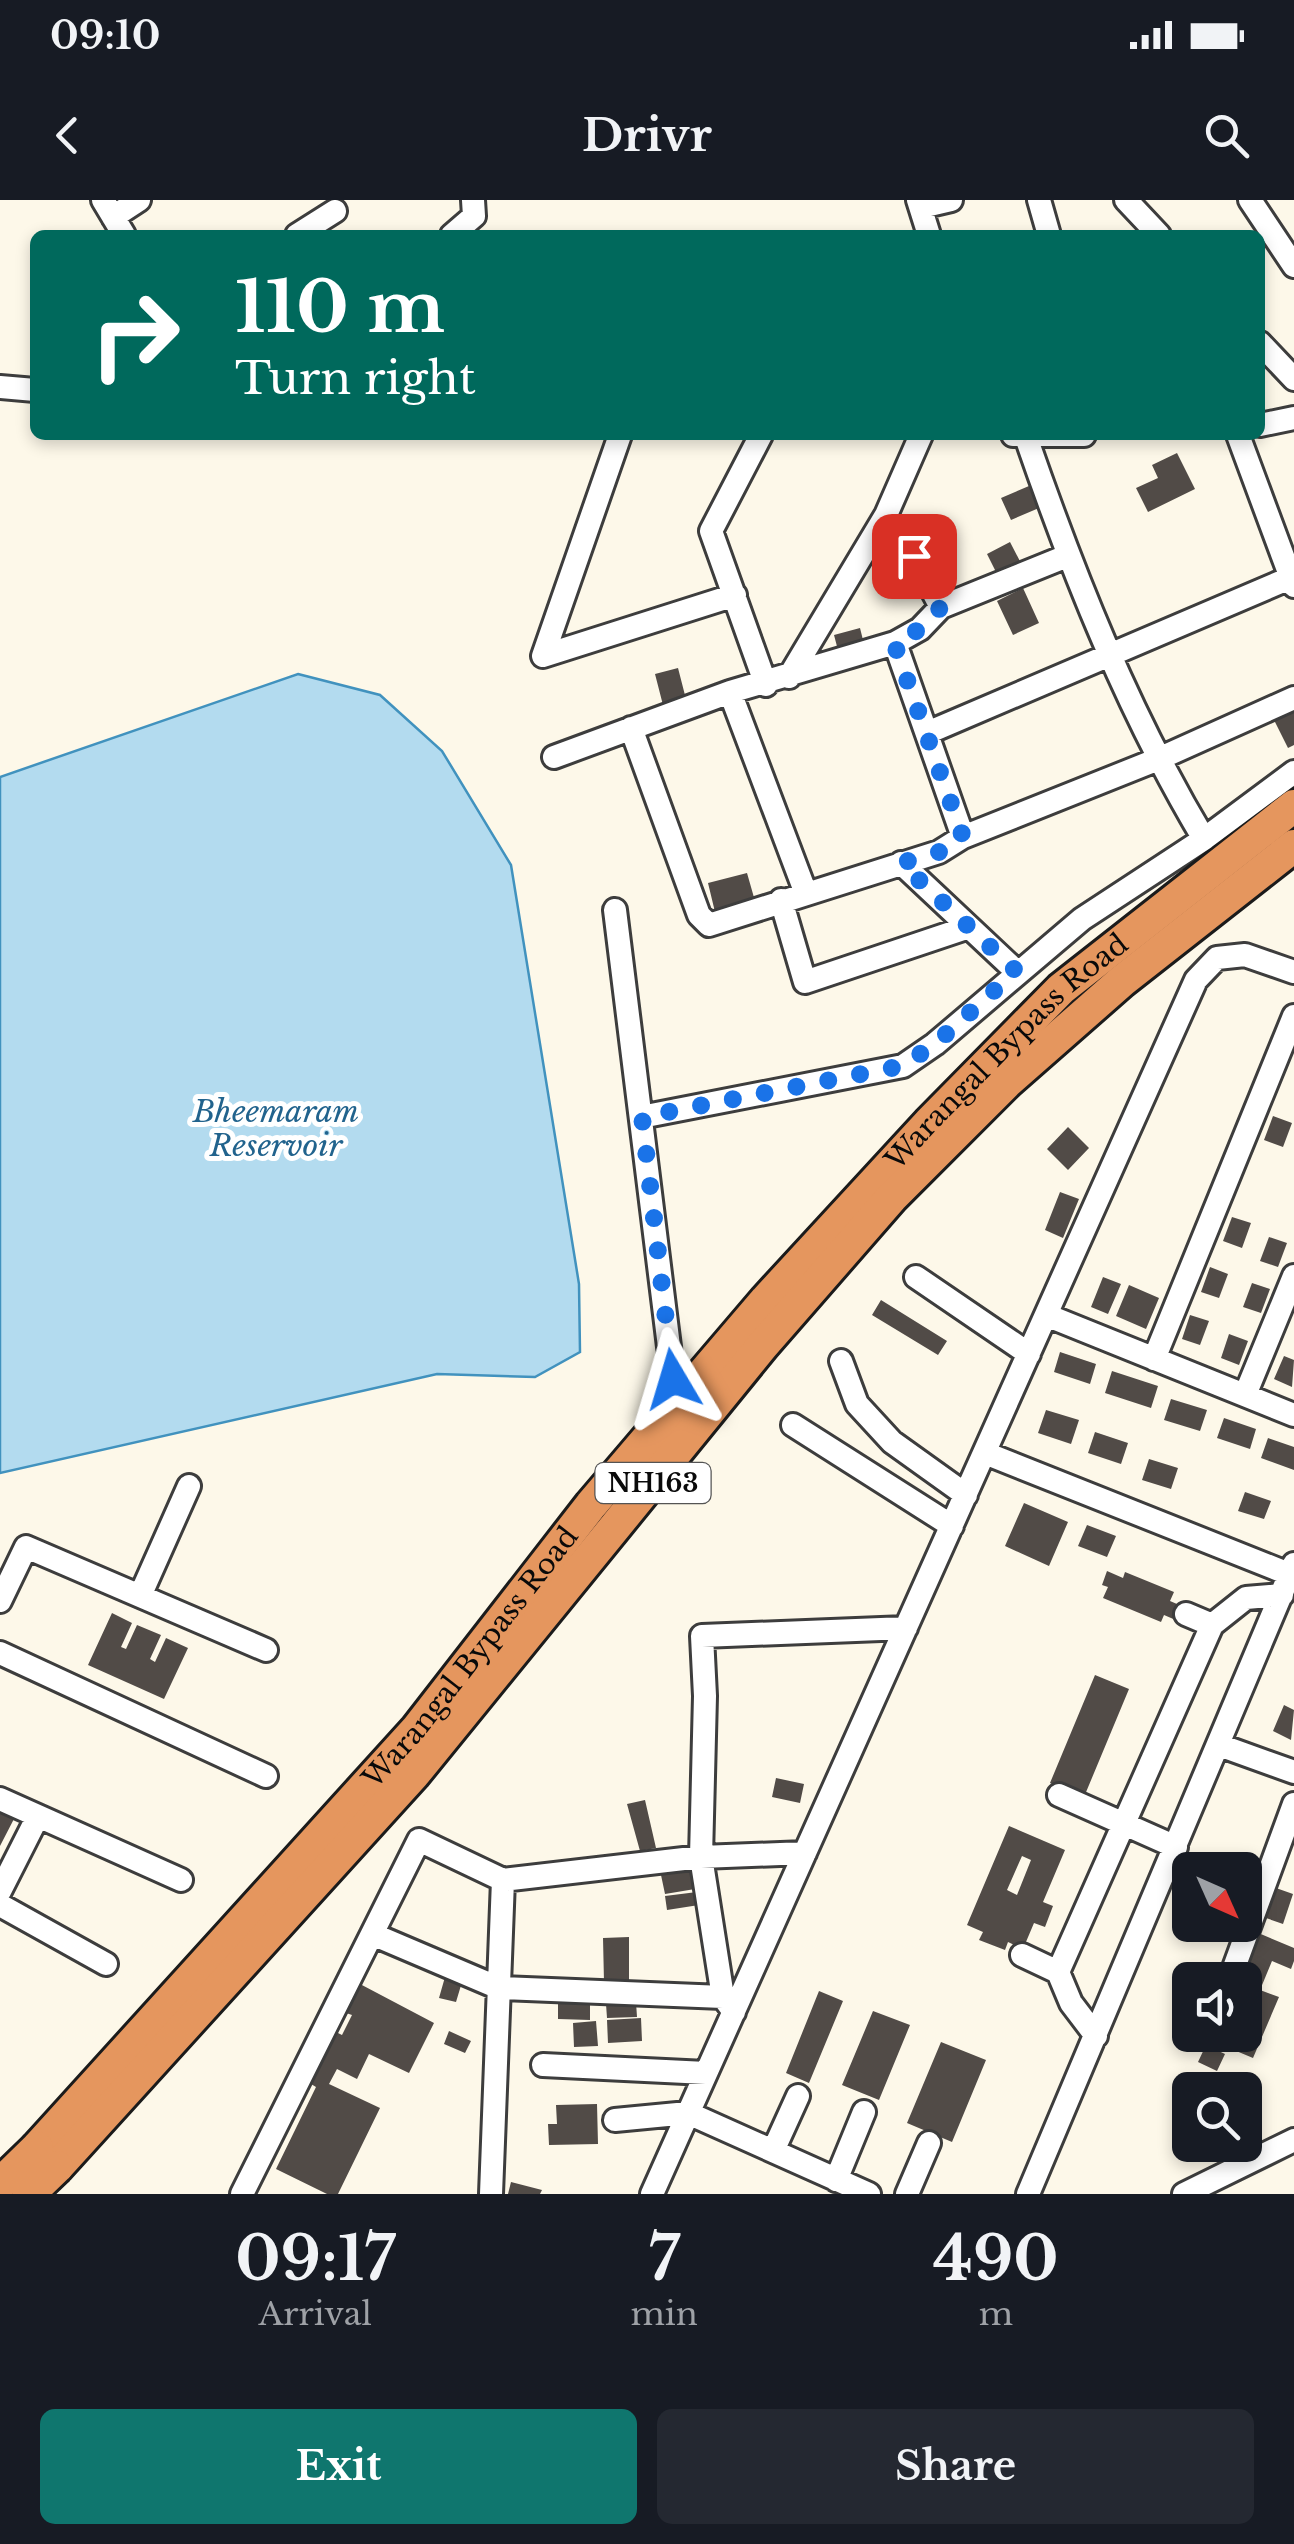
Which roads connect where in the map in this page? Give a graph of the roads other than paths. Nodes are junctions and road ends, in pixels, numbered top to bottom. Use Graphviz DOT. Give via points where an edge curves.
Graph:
graph roads {
  1 [pos="139,200"];
  2 [pos="473,200"];
  3 [pos="950,200"];
  4 [pos="1039,200"];
  5 [pos="1126,200"];
  6 [pos="1250,200"];
  7 [pos="919,204"];
  8 [pos="335,210"];
  9 [pos="113,217"];
  10 [pos="305,230"];
  11 [pos="458,230"];
  12 [pos="927,230"];
  13 [pos="1048,230"];
  14 [pos="1154,230"];
  15 [pos="1294,266"];
  16 [pos="1265,348"];
  17 [pos="1294,379"];
  18 [pos="0,387"];
  19 [pos="30,390"];
  20 [pos="1294,418"];
  21 [pos="1265,424"];
  22 [pos="618,440"];
  23 [pos="758,440"];
  24 [pos="920,440"];
  25 [pos="1032,440"];
  26 [pos="1240,440"];
  27 [pos="886,516"];
  28 [pos="1067,556"];
  29 [pos="1292,582"];
  30 [pos="736,595"];
  31 [pos="942,606"];
  32 [pos="894,643"];
  33 [pos="1108,652"];
  34 [pos="789,677"];
  35 [pos="766,684"];
  36 [pos="730,692"];
  37 [pos="1294,698"];
  38 [pos="631,728"];
  39 [pos="927,732"];
  40 [pos="554,757"];
  41 [pos="1156,760"];
  42 [pos="1294,772"];
  43 [pos="1294,806"];
  44 [pos="963,837"];
  45 [pos="1204,839"];
  46 [pos="1294,846"];
  47 [pos="901,863"];
  48 [pos="805,891"];
  49 [pos="781,900"];
  50 [pos="615,910"];
  51 [pos="969,927"];
  52 [pos="1016,971"];
  53 [pos="1294,972"];
  54 [pos="1294,1016"];
  55 [pos="642,1117"];
  56 [pos="1294,1276"];
  57 [pos="916,1277"];
  58 [pos="1046,1316"];
  59 [pos="1029,1354"];
  60 [pos="1154,1358"];
  61 [pos="841,1361"];
  62 [pos="673,1379"];
  63 [pos="1245,1395"];
  64 [pos="1294,1415"];
  65 [pos="794,1425"];
  66 [pos="985,1453"];
  67 [pos="189,1486"];
  68 [pos="966,1495"];
  69 [pos="952,1526"];
  70 [pos="1290,1577"];
  71 [pos="140,1596"];
  72 [pos="0,1601"];
  73 [pos="1186,1614"];
  74 [pos="1212,1625"];
  75 [pos="906,1628"];
  76 [pos="266,1650"];
  77 [pos="0,1653"];
  78 [pos="1219,1746"];
  79 [pos="1294,1772"];
  80 [pos="266,1776"];
  81 [pos="1059,1795"];
  82 [pos="0,1799"];
  83 [pos="1294,1804"];
  84 [pos="38,1816"];
  85 [pos="1124,1822"];
  86 [pos="1176,1847"];
  87 [pos="805,1853"];
  88 [pos="701,1857"];
  89 [pos="182,1880"];
  90 [pos="503,1880"];
  91 [pos="0,1891"];
  92 [pos="0,1905"];
  93 [pos="372,1934"];
  94 [pos="1022,1955"];
  95 [pos="1236,1962"];
  96 [pos="106,1964"];
  97 [pos="1058,1972"];
  98 [pos="499,1988"];
  99 [pos="728,2005"];
  100 [pos="1096,2036"];
  101 [pos="543,2065"];
  102 [pos="706,2073"];
  103 [pos="798,2096"];
  104 [pos="864,2112"];
  105 [pos="688,2114"];
  106 [pos="615,2120"];
  107 [pos="1294,2140"];
  108 [pos="929,2143"];
  109 [pos="773,2151"];
  110 [pos="49,2170"];
  111 [pos="0,2176"];
  112 [pos="836,2180"];
  113 [pos="0,2184"];
  114 [pos="29,2194"];
  115 [pos="242,2194"];
  116 [pos="491,2194"];
  117 [pos="652,2194"];
  118 [pos="869,2194"];
  119 [pos="907,2194"];
  120 [pos="1028,2194"];
  121 [pos="1184,2194"];
  1 -- 9 [label="street"];
  2 -- 11 [label="street" via="474,216"];
  3 -- 7 [label="street"];
  4 -- 13 [label="street"];
  5 -- 14 [label="street"];
  6 -- 15 [label="street"];
  7 -- 12 [label="street"];
  8 -- 10 [label="street"];
  16 -- 17 [label="street"];
  18 -- 19 [label="street"];
  20 -- 21 [label="street"];
  22 -- 30 [label="street" via="543,656"];
  23 -- 30 [label="street" via="711,531"];
  24 -- 27 [label="street"];
  25 -- 28 [label="street"];
  26 -- 29 [label="street"];
  27 -- 31 [label="street"];
  27 -- 34 [label="street"];
  28 -- 31 [label="street"];
  28 -- 33 [label="street"];
  29 -- 33 [label="street"];
  30 -- 35 [label="street"];
  31 -- 32 [label="street"];
  32 -- 34 [label="street"];
  32 -- 39 [label="street"];
  33 -- 39 [label="street"];
  33 -- 41 [label="street"];
  34 -- 35 [label="street"];
  35 -- 36 [label="street"];
  36 -- 38 [label="street"];
  36 -- 48 [label="street"];
  37 -- 41 [label="street"];
  38 -- 40 [label="street"];
  38 -- 49 [label="street" via="704,922"];
  39 -- 44 [label="street"];
  41 -- 44 [label="street"];
  41 -- 45 [label="street"];
  42 -- 45 [label="street"];
  43 -- 110 [label="highway, Warangal Bypass Road / NH163" via="1061,989 766,1300"];
  44 -- 47 [label="street"];
  45 -- 52 [label="street" via="1082,918"];
  46 -- 110 [label="highway, Warangal Bypass Road / NH163" via="1122,980 892,1197 414,1774"];
  47 -- 48 [label="street"];
  47 -- 51 [label="street"];
  48 -- 49 [label="street"];
  49 -- 51 [label="street" via="805,982"];
  50 -- 55 [label="street"];
  51 -- 52 [label="street"];
  52 -- 55 [label="street" via="902,1066"];
  53 -- 58 [label="street" via="1245,955 1217,958 1196,980"];
  54 -- 60 [label="street"];
  55 -- 62 [label="street"];
  56 -- 63 [label="street"];
  57 -- 59 [label="street"];
  58 -- 59 [label="street"];
  58 -- 60 [label="street"];
  59 -- 66 [label="street"];
  60 -- 63 [label="street"];
  61 -- 68 [label="street" via="857,1404 892,1442"];
  63 -- 64 [label="street"];
  65 -- 69 [label="street"];
  66 -- 68 [label="street"];
  66 -- 70 [label="street"];
  67 -- 71 [label="street"];
  68 -- 69 [label="street"];
  69 -- 75 [label="street"];
  70 -- 74 [label="street" via="1246,1598"];
  70 -- 78 [label="street"];
  71 -- 72 [label="street" via="26,1547"];
  71 -- 76 [label="street"];
  73 -- 74 [label="street"];
  74 -- 85 [label="street"];
  75 -- 87 [label="street"];
  75 -- 88 [label="street" via="702,1636"];
  77 -- 80 [label="street"];
  78 -- 79 [label="street"];
  78 -- 86 [label="street"];
  81 -- 85 [label="street"];
  82 -- 84 [label="street"];
  83 -- 95 [label="street"];
  84 -- 89 [label="street"];
  84 -- 91 [label="street"];
  85 -- 86 [label="street"];
  85 -- 97 [label="street"];
  86 -- 100 [label="street"];
  87 -- 88 [label="street"];
  87 -- 99 [label="street"];
  88 -- 90 [label="street"];
  88 -- 99 [label="street"];
  90 -- 93 [label="street" via="419,1840"];
  90 -- 98 [label="street"];
  92 -- 96 [label="street"];
  93 -- 98 [label="street"];
  93 -- 115 [label="street"];
  94 -- 97 [label="street"];
  97 -- 100 [label="street"];
  98 -- 99 [label="street"];
  98 -- 116 [label="street"];
  99 -- 102 [label="street"];
  100 -- 120 [label="street"];
  101 -- 102 [label="street"];
  102 -- 105 [label="street"];
  103 -- 109 [label="street"];
  104 -- 112 [label="street"];
  105 -- 106 [label="street"];
  105 -- 109 [label="street"];
  105 -- 117 [label="street"];
  107 -- 121 [label="street"];
  108 -- 119 [label="street"];
  109 -- 112 [label="street"];
  110 -- 111 [label="highway"];
  110 -- 113 [label="highway, Warangal Bypass Road / NH163, bridge"];
  110 -- 114 [label="highway, Warangal Bypass Road / NH163, bridge"];
  112 -- 118 [label="street"];
}
